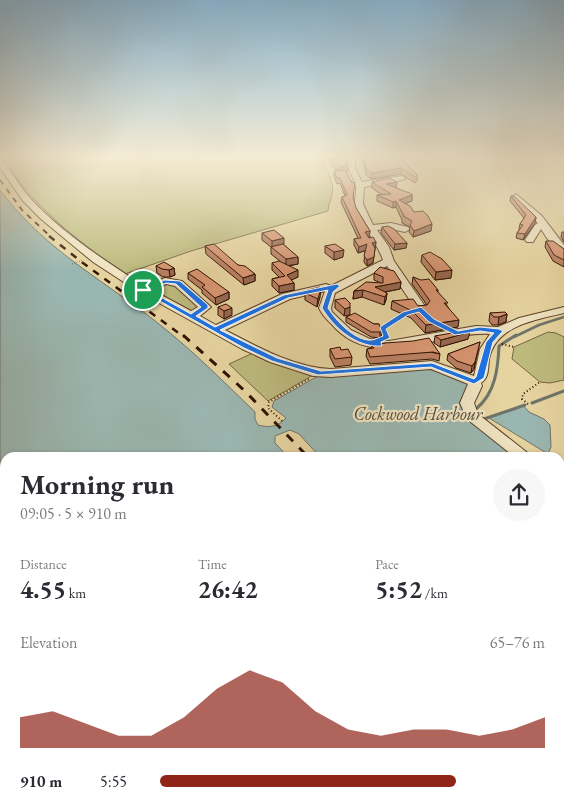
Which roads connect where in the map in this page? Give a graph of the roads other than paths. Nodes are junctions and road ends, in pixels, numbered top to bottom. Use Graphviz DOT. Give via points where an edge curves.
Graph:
graph roads {
  1 [pos="24,195"];
  2 [pos="359,195"];
  3 [pos="516,197"];
  4 [pos="542,225"];
  5 [pos="370,228"];
  6 [pos="405,229"];
  7 [pos="530,240"];
  8 [pos="564,250"];
  9 [pos="389,261"];
  10 [pos="367,285"];
  11 [pos="335,288"];
  12 [pos="143,290"];
  13 [pos="421,309"];
  14 [pos="564,310"];
  15 [pos="192,316"];
  16 [pos="215,330"];
  17 [pos="498,337"];
  18 [pos="474,382"];
  19 [pos="519,452"];
  1 -- 12 [label="street" via="44,217 97,260"];
  2 -- 5 [label="street" via="359,204"];
  3 -- 4 [label="street"];
  4 -- 7 [label="street"];
  4 -- 8 [label="street"];
  5 -- 6 [label="street" via="391,226"];
  5 -- 9 [label="street" via="384,247"];
  9 -- 11 [label="street"];
  9 -- 13 [label="street"];
  10 -- 11 [label="street"];
  11 -- 16 [label="street" via="286,296"];
  11 -- 17 [label="street" via="325,308 332,319 355,338 379,344 414,343 480,329"];
  12 -- 15 [label="street"];
  12 -- 15 [label="street" via="165,282 178,283 205,307"];
  14 -- 17 [label="street" via="528,320"];
  15 -- 16 [label="street"];
  16 -- 18 [label="street" via="274,359 320,373 432,365"];
  17 -- 18 [label="street" via="490,342 480,378"];
  18 -- 19 [label="street" via="468,403 472,416"];
}
